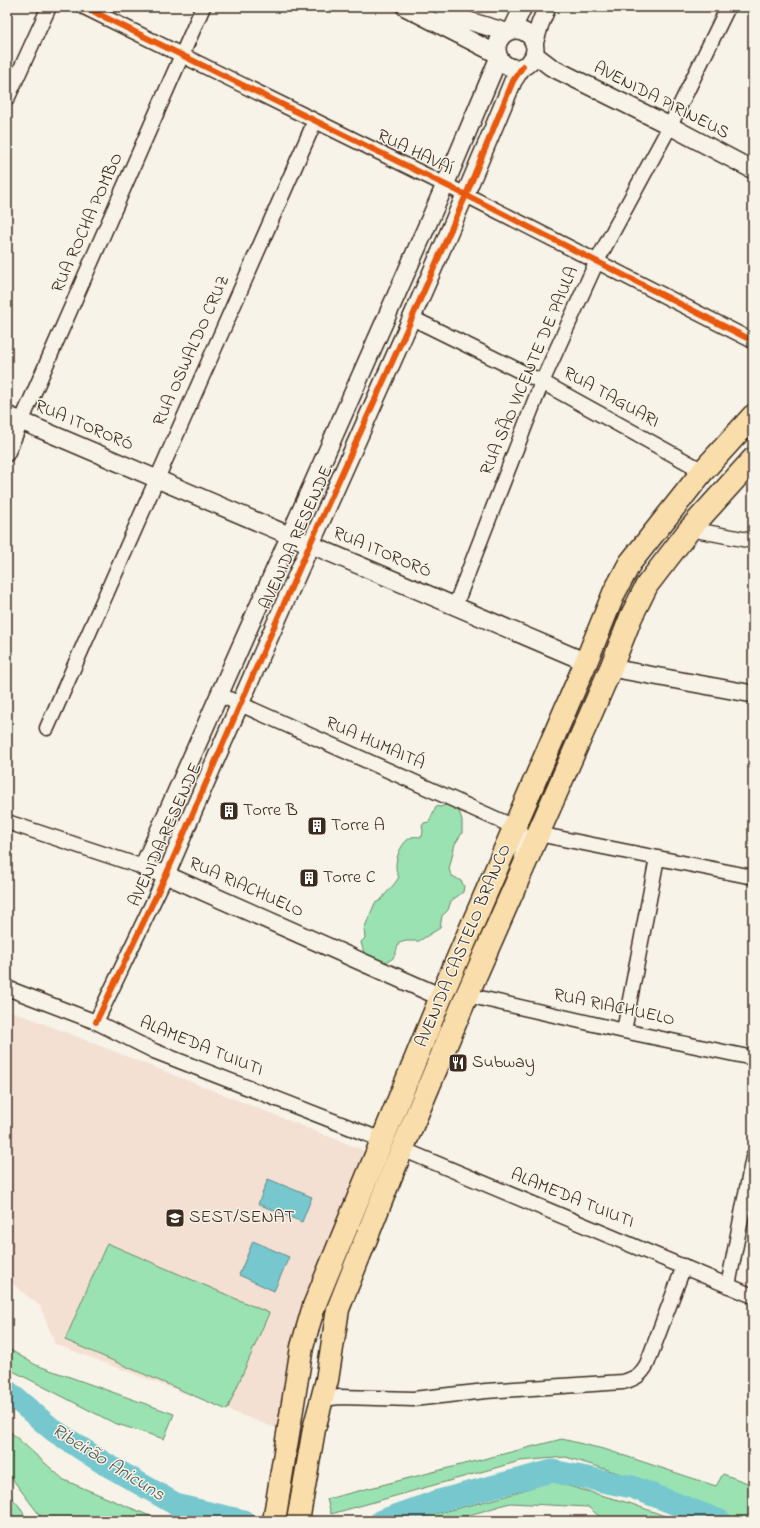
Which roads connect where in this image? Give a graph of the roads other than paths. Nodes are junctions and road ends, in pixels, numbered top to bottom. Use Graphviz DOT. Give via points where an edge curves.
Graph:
graph roads {
  1 [pos="49,7"];
  2 [pos="84,7"];
  3 [pos="203,7"];
  4 [pos="405,7"];
  5 [pos="442,7"];
  6 [pos="523,7"];
  7 [pos="547,7"];
  8 [pos="728,7"];
  9 [pos="509,31"];
  10 [pos="498,55"];
  11 [pos="182,56"];
  12 [pos="530,57"];
  13 [pos="7,99"];
  14 [pos="315,121"];
  15 [pos="670,126"];
  16 [pos="753,170"];
  17 [pos="445,185"];
  18 [pos="466,195"];
  19 [pos="418,246"];
  20 [pos="439,256"];
  21 [pos="598,261"];
  22 [pos="412,318"];
  23 [pos="753,341"];
  24 [pos="542,382"];
  25 [pos="753,416"];
  26 [pos="14,418"];
  27 [pos="7,454"];
  28 [pos="753,459"];
  29 [pos="703,471"];
  30 [pos="157,479"];
  31 [pos="690,529"];
  32 [pos="290,536"];
  33 [pos="753,541"];
  34 [pos="310,544"];
  35 [pos="455,606"];
  36 [pos="586,662"];
  37 [pos="611,668"];
  38 [pos="753,694"];
  39 [pos="220,695"];
  40 [pos="239,705"];
  41 [pos="47,728"];
  42 [pos="7,822"];
  43 [pos="515,828"];
  44 [pos="538,834"];
  45 [pos="657,858"];
  46 [pos="143,867"];
  47 [pos="166,875"];
  48 [pos="519,877"];
  49 [pos="753,877"];
  50 [pos="7,988"];
  51 [pos="467,995"];
  52 [pos="441,997"];
  53 [pos="96,1022"];
  54 [pos="624,1031"];
  55 [pos="753,1058"];
  56 [pos="382,1140"];
  57 [pos="402,1149"];
  58 [pos="753,1157"];
  59 [pos="684,1266"];
  60 [pos="728,1286"];
  61 [pos="753,1296"];
  62 [pos="330,1392"];
  63 [pos="274,1521"];
  64 [pos="298,1521"];
  1 -- 13 [label="street"];
  2 -- 11 [label="street, RUA HAVAÍ"];
  3 -- 11 [label="street, RUA ROCHA POMBO"];
  4 -- 10 [label="street"];
  5 -- 9 [label="street" via="469,21"];
  6 -- 9 [label="street"];
  7 -- 12 [label="street, AVENIDA RESENDE"];
  8 -- 15 [label="street, RUA SÃO VICENTE DE PAULA"];
  9 -- 10 [label="street" via="500,38 497,46"];
  9 -- 12 [label="street" via="522,30 530,35"];
  10 -- 12 [label="street" via="505,64 514,68"];
  10 -- 17 [label="street, AVENIDA RESENDE"];
  11 -- 14 [label="street, RUA HAVAÍ"];
  11 -- 26 [label="street, RUA ROCHA POMBO"];
  12 -- 15 [label="street, AVENIDA PIRINEUS"];
  12 -- 18 [label="street, AVENIDA RESENDE" via="513,81"];
  14 -- 17 [label="street, RUA HAVAÍ"];
  14 -- 30 [label="street, RUA OSWALDO CRUZ"];
  15 -- 16 [label="street, AVENIDA PIRINEUS"];
  15 -- 21 [label="street, RUA SÃO VICENTE DE PAULA"];
  17 -- 18 [label="street, RUA HAVAÍ"];
  17 -- 19 [label="street, AVENIDA RESENDE"];
  18 -- 20 [label="street, AVENIDA RESENDE"];
  18 -- 21 [label="street, RUA HAVAÍ"];
  19 -- 20 [label="street"];
  19 -- 32 [label="street, AVENIDA RESENDE"];
  20 -- 22 [label="street, AVENIDA RESENDE"];
  21 -- 23 [label="street, RUA HAVAÍ"];
  21 -- 24 [label="street, RUA SÃO VICENTE DE PAULA"];
  22 -- 24 [label="street, RUA TAGUARI"];
  22 -- 34 [label="street, AVENIDA RESENDE"];
  24 -- 29 [label="street, RUA TAGUARI"];
  24 -- 35 [label="street, RUA SÃO VICENTE DE PAULA"];
  25 -- 29 [label="main road, AVENIDA CASTELO BRANCO"];
  26 -- 27 [label="street, RUA ROCHA POMBO"];
  26 -- 30 [label="street, RUA ITORORÓ"];
  28 -- 31 [label="main road, AVENIDA CASTELO BRANCO"];
  29 -- 36 [label="main road, AVENIDA CASTELO BRANCO" via="630,563 614,593"];
  30 -- 32 [label="street, RUA ITORORÓ"];
  30 -- 41 [label="street, RUA OSWALDO CRUZ"];
  31 -- 33 [label="street"];
  31 -- 37 [label="main road, AVENIDA CASTELO BRANCO" via="647,585"];
  32 -- 34 [label="street, RUA ITORORÓ"];
  32 -- 39 [label="street, AVENIDA RESENDE"];
  34 -- 35 [label="street, RUA ITORORÓ"];
  34 -- 40 [label="street, AVENIDA RESENDE"];
  35 -- 36 [label="street, RUA ITORORÓ"];
  36 -- 43 [label="main road, AVENIDA CASTELO BRANCO"];
  37 -- 38 [label="street"];
  37 -- 44 [label="main road, AVENIDA CASTELO BRANCO"];
  39 -- 40 [label="street, RUA HUMAITÁ"];
  39 -- 46 [label="street, AVENIDA RESENDE"];
  40 -- 43 [label="street, RUA HUMAITÁ"];
  40 -- 47 [label="street, AVENIDA RESENDE"];
  42 -- 46 [label="street, RUA RIACHUELO"];
  43 -- 48 [label="street" via="524,836"];
  43 -- 52 [label="main road, AVENIDA CASTELO BRANCO"];
  44 -- 45 [label="street"];
  44 -- 48 [label="main road, AVENIDA CASTELO BRANCO"];
  45 -- 49 [label="street"];
  45 -- 54 [label="street"];
  46 -- 47 [label="street, RUA RIACHUELO"];
  47 -- 52 [label="street, RUA RIACHUELO"];
  47 -- 53 [label="street, AVENIDA RESENDE"];
  48 -- 51 [label="main road, AVENIDA CASTELO BRANCO"];
  50 -- 53 [label="street, ALAMEDA TUIUTI"];
  51 -- 54 [label="street, RUA RIACHUELO"];
  51 -- 57 [label="main road, AVENIDA CASTELO BRANCO"];
  52 -- 56 [label="main road, AVENIDA CASTELO BRANCO"];
  53 -- 56 [label="street, ALAMEDA TUIUTI" via="154,1051"];
  54 -- 55 [label="street, RUA RIACHUELO"];
  56 -- 63 [label="main road, AVENIDA CASTELO BRANCO" via="314,1306 302,1347"];
  57 -- 59 [label="street, ALAMEDA TUIUTI"];
  57 -- 62 [label="main road, AVENIDA CASTELO BRANCO" via="338,1309"];
  58 -- 60 [label="street"];
  59 -- 60 [label="street, ALAMEDA TUIUTI"];
  59 -- 62 [label="street" via="647,1364 642,1373 634,1379 413,1399"];
  60 -- 61 [label="street, ALAMEDA TUIUTI"];
  62 -- 64 [label="main road, AVENIDA CASTELO BRANCO" via="314,1429"];
}
